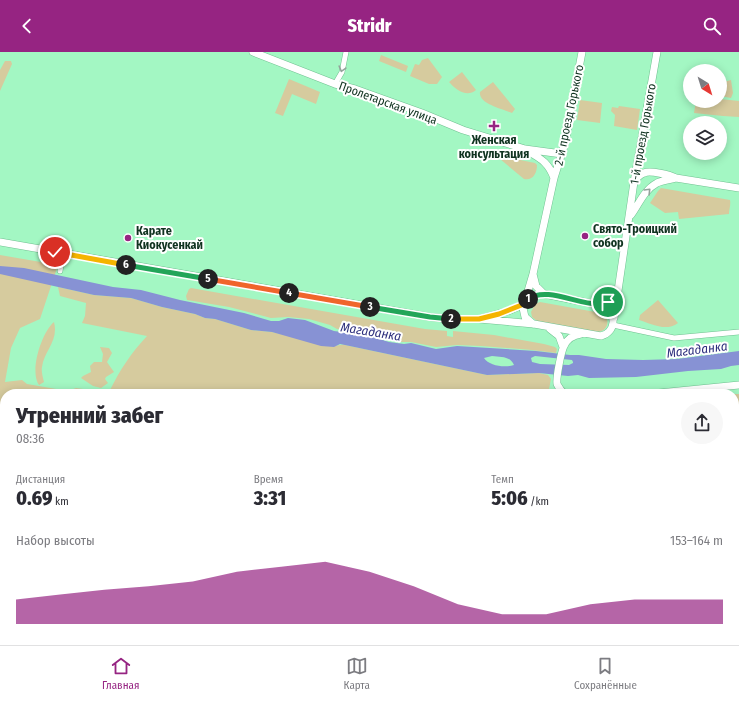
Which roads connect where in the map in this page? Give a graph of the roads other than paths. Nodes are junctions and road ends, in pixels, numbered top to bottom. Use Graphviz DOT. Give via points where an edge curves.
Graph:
graph roads {
  1 [pos="253,52"];
  2 [pos="346,52"];
  3 [pos="582,52"];
  4 [pos="657,52"];
  5 [pos="334,84"];
  6 [pos="525,149"];
  7 [pos="562,154"];
  8 [pos="639,161"];
  9 [pos="649,171"];
  10 [pos="554,178"];
  11 [pos="676,178"];
  12 [pos="634,182"];
  13 [pos="739,188"];
  14 [pos="630,217"];
  15 [pos="0,242"];
  16 [pos="63,253"];
  17 [pos="60,271"];
  18 [pos="533,274"];
  19 [pos="544,294"];
  20 [pos="617,294"];
  21 [pos="524,304"];
  22 [pos="598,304"];
  23 [pos="479,319"];
  24 [pos="613,322"];
  25 [pos="534,324"];
  26 [pos="543,326"];
  27 [pos="739,332"];
  28 [pos="583,333"];
  29 [pos="563,347"];
  30 [pos="739,385"];
  31 [pos="560,389"];
  32 [pos="699,389"];
  1 -- 5 [label="street, Пролетарская улица"];
  2 -- 5 [label="street, one-way" via="342,72"];
  3 -- 7 [label="street, 2-й проезд Горького"];
  4 -- 8 [label="street, 1-й проезд Горького"];
  5 -- 6 [label="street, Пролетарская улица" via="355,89 463,130"];
  6 -- 7 [label="street, Пролетарская улица"];
  6 -- 10 [label="street, Пролетарская улица" via="542,159"];
  7 -- 10 [label="street, 2-й проезд Горького"];
  8 -- 9 [label="street" via="642,167"];
  8 -- 12 [label="street, 1-й проезд Горького"];
  9 -- 11 [label="street"];
  9 -- 12 [label="street"];
  10 -- 18 [label="street"];
  11 -- 13 [label="street"];
  14 -- 11 [label="street, one-way" via="651,187"];
  12 -- 14 [label="street, 1-й проезд Горького"];
  14 -- 20 [label="street"];
  15 -- 16 [label="street"];
  16 -- 17 [label="street"];
  16 -- 23 [label="street" via="408,314 450,319"];
  18 -- 19 [label="street" via="536,286"];
  18 -- 21 [label="street"];
  19 -- 21 [label="street" via="531,297"];
  19 -- 22 [label="street"];
  20 -- 22 [label="street" via="608,302"];
  20 -- 24 [label="street"];
  21 -- 23 [label="street"];
  21 -- 25 [label="street" via="523,315"];
  22 -- 24 [label="street" via="610,311"];
  23 -- 25 [label="street"];
  24 -- 27 [label="street" via="674,338"];
  24 -- 28 [label="street" via="604,335 593,336"];
  25 -- 26 [label="street"];
  26 -- 28 [label="street"];
  26 -- 29 [label="street" via="557,333"];
  28 -- 29 [label="street" via="575,335"];
  29 -- 31 [label="street" via="557,381"];
  30 -- 32 [label="street"];
}
